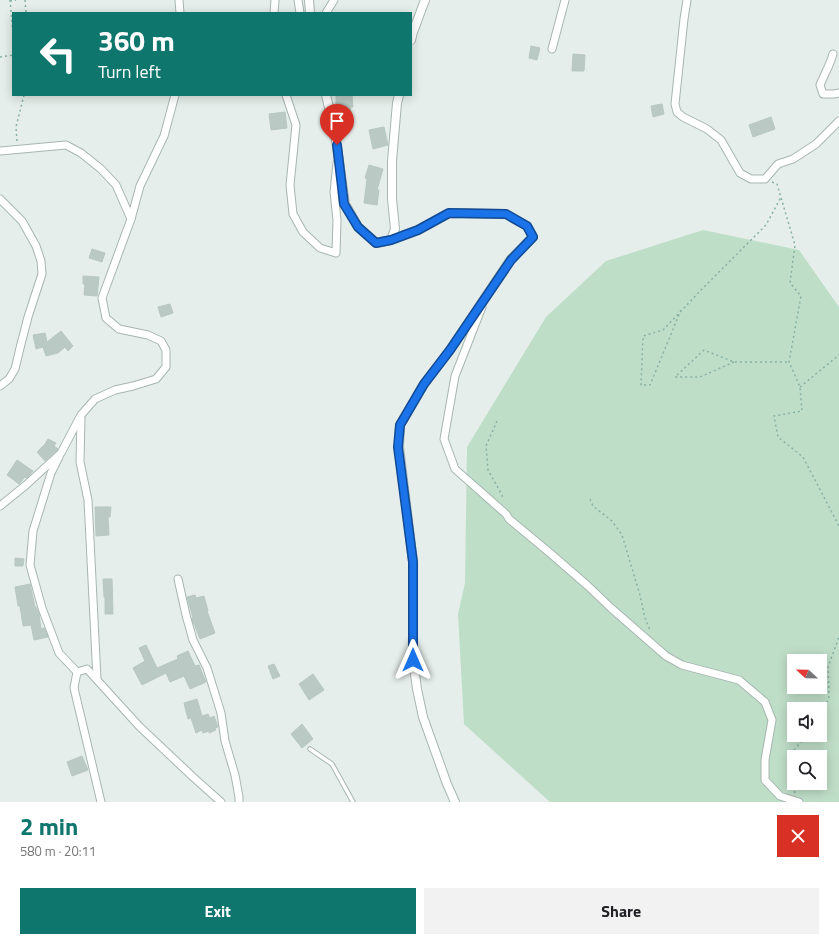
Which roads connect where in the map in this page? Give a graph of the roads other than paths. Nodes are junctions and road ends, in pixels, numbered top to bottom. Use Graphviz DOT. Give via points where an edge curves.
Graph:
graph roads {
  1 [pos="179,0"];
  2 [pos="275,0"];
  3 [pos="298,0"];
  4 [pos="309,0"];
  5 [pos="334,0"];
  6 [pos="425,0"];
  7 [pos="565,0"];
  8 [pos="687,0"];
  9 [pos="180,12"];
  10 [pos="274,12"];
  11 [pos="300,12"];
  12 [pos="310,12"];
  13 [pos="327,12"];
  14 [pos="412,36"];
  15 [pos="552,48"];
  16 [pos="833,54"];
  17 [pos="839,93"];
  18 [pos="175,96"];
  19 [pos="286,96"];
  20 [pos="326,96"];
  21 [pos="399,96"];
  22 [pos="839,121"];
  23 [pos="0,151"];
  24 [pos="338,156"];
  25 [pos="0,200"];
  26 [pos="131,219"];
  27 [pos="391,240"];
  28 [pos="486,296"];
  29 [pos="0,386"];
  30 [pos="81,415"];
  31 [pos="62,453"];
  32 [pos="0,506"];
  33 [pos="178,579"];
  34 [pos="77,672"];
  35 [pos="97,679"];
  36 [pos="310,749"];
  37 [pos="101,802"];
  38 [pos="221,802"];
  39 [pos="239,802"];
  40 [pos="353,802"];
  41 [pos="455,802"];
  42 [pos="799,802"];
  1 -- 9 [label="street"];
  2 -- 10 [label="street"];
  3 -- 11 [label="street"];
  4 -- 12 [label="street"];
  5 -- 13 [label="street"];
  6 -- 14 [label="street"];
  7 -- 15 [label="street"];
  8 -- 22 [label="street" via="675,104 677,112 721,140 740,173 751,179 765,179 778,164 793,159 816,144"];
  16 -- 17 [label="street" via="820,86 823,94"];
  18 -- 26 [label="street" via="164,136 140,186"];
  19 -- 24 [label="street" via="296,125 290,185 293,214 303,232 320,248 336,253 337,220 334,192"];
  20 -- 24 [label="street"];
  21 -- 27 [label="street" via="392,161 395,229"];
  23 -- 26 [label="street" via="66,145 81,153 116,184"];
  24 -- 27 [label="street" via="344,204 358,227 376,243"];
  25 -- 29 [label="street" via="22,221 36,246 42,274 15,368 9,379"];
  26 -- 30 [label="street" via="102,298 104,312 106,318 119,329 148,335 161,341 166,350 166,367 156,379 95,398"];
  27 -- 28 [label="street" via="418,230 449,213 506,214 527,226 533,237 511,260"];
  28 -- 41 [label="street" via="406,414 400,425 398,447 413,562 413,660 417,689 423,717"];
  28 -- 42 [label="street" via="454,376 444,439 454,469 666,656 682,665 739,680 765,702 772,720 765,760 765,780 780,796"];
  30 -- 31 [label="street"];
  30 -- 35 [label="street" via="80,462 88,500"];
  31 -- 32 [label="street"];
  31 -- 34 [label="street" via="51,473 33,531 30,565 42,608 59,653"];
  33 -- 39 [label="street" via="193,640 207,668 221,713"];
  34 -- 35 [label="street" via="88,668"];
  34 -- 37 [label="street" via="74,688"];
  35 -- 38 [label="street" via="140,726"];
  36 -- 40 [label="lane" via="332,764"];
}
